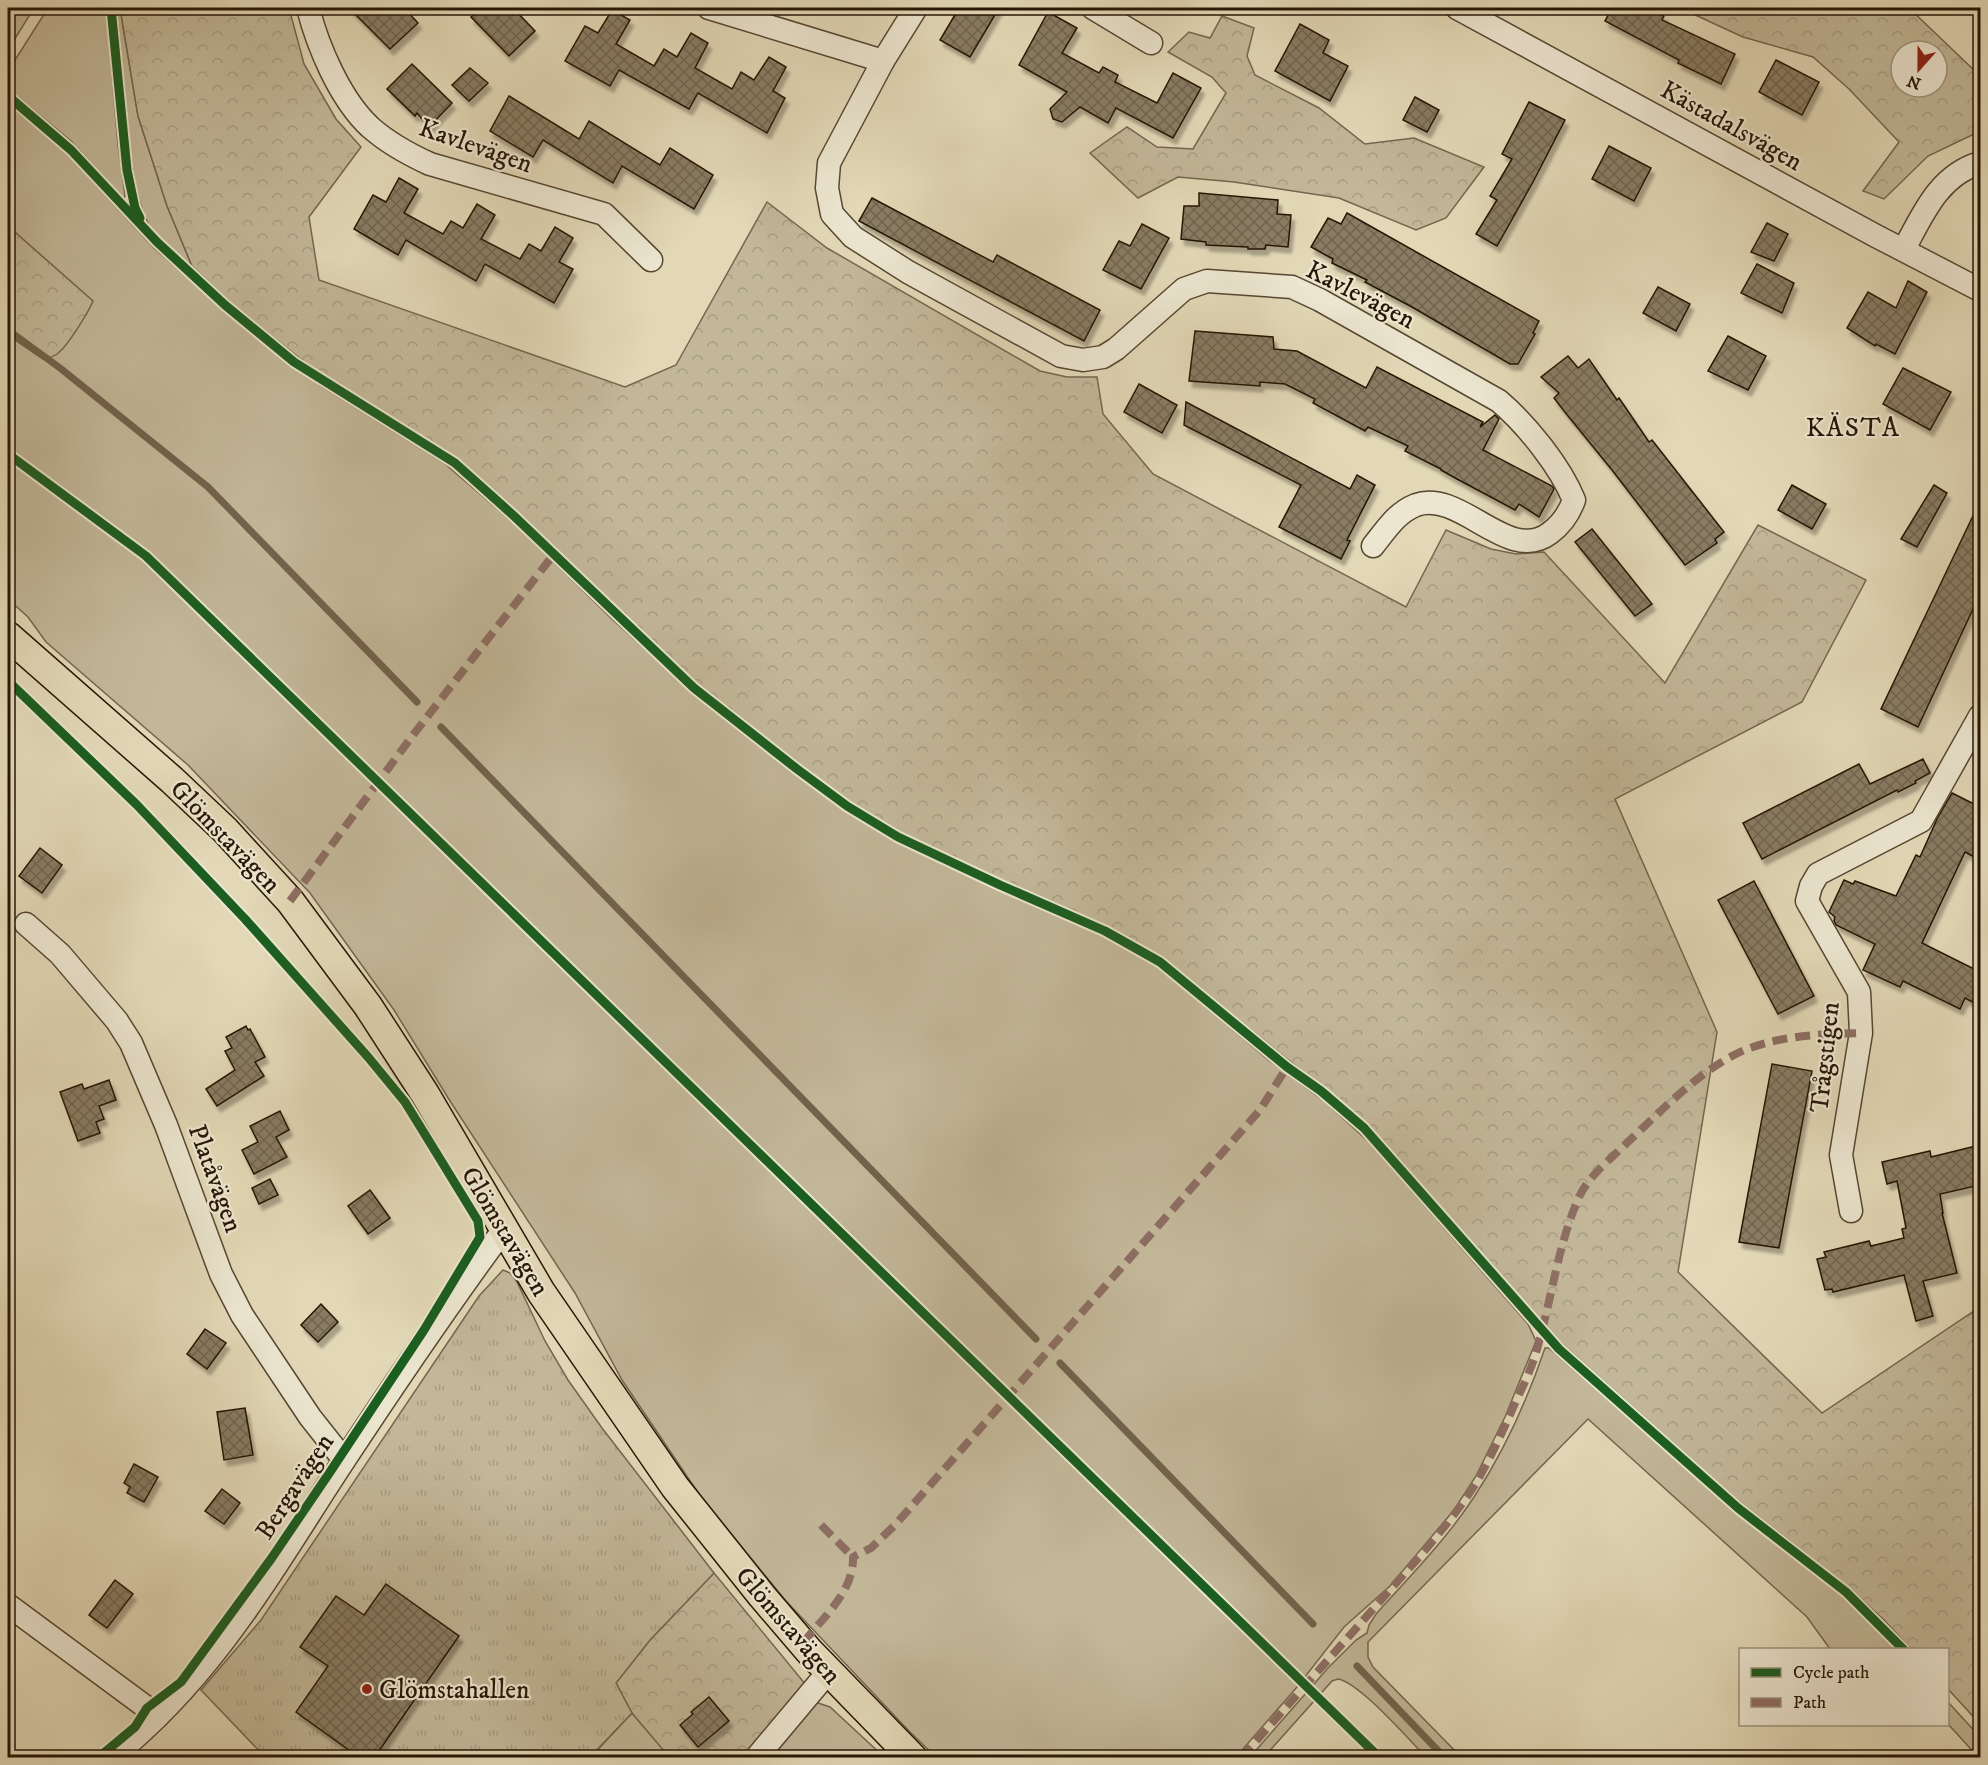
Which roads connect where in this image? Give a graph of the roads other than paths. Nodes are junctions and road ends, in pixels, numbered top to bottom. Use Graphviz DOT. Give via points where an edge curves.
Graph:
graph roads {
  1 [pos="308,8"];
  2 [pos="709,8"];
  3 [pos="916,8"];
  4 [pos="1093,8"];
  5 [pos="1457,8"];
  6 [pos="1151,43"];
  7 [pos="883,61"];
  8 [pos="1980,164"];
  9 [pos="1904,249"];
  10 [pos="651,260"];
  11 [pos="1980,290"];
  12 [pos="1373,546"];
  13 [pos="8,636"];
  14 [pos="8,652"];
  15 [pos="94,711"];
  16 [pos="1980,716"];
  17 [pos="26,924"];
  18 [pos="1851,1211"];
  19 [pos="504,1229"];
  20 [pos="344,1460"];
  21 [pos="8,1605"];
  22 [pos="829,1671"];
  23 [pos="158,1716"];
  24 [pos="111,1758"];
  25 [pos="756,1758"];
  26 [pos="913,1758"];
  1 -- 10 [label="street, Kavlevägen" via="342,92 369,126 385,139 430,165 604,214"];
  2 -- 7 [label="street"];
  3 -- 7 [label="street, Kavlevägen"];
  4 -- 6 [label="street"];
  5 -- 9 [label="street, Kästadalsvägen"];
  7 -- 12 [label="street, Kavlevägen" via="829,163 827,189 832,214 853,237 908,272 1061,356 1083,360 1103,357 1116,349 1184,289 1207,281 1292,287 1499,401 1516,416 1566,480 1574,500 1569,515 1556,528 1533,540 1514,540 1454,508 1432,502 1417,505 1397,515"];
  8 -- 9 [label="street" via="1950,178 1932,197"];
  9 -- 11 [label="street, Kästadalsvägen"];
  13 -- 15 [label="main road, Glömstavägen"];
  14 -- 15 [label="main road, Glömstavägen"];
  15 -- 19 [label="main road, Glömstavägen" via="225,830 314,931 425,1094"];
  16 -- 18 [label="street, Trågstigen" via="1921,821 1818,874 1807,901 1859,992 1861,1033 1842,1155"];
  17 -- 20 [label="street, Platåvägen" via="60,954 125,1034 153,1094 233,1299 310,1417"];
  19 -- 20 [label="street, Bergavägen"];
  19 -- 22 [label="main road, Glömstavägen" via="541,1292 675,1487 762,1596"];
  20 -- 23 [label="street, Bergavägen" via="246,1612 213,1657"];
  21 -- 23 [label="street"];
  22 -- 25 [label="street"];
  22 -- 26 [label="main road, Glömstavägen"];
  23 -- 24 [label="street, Bergavägen"];
}
